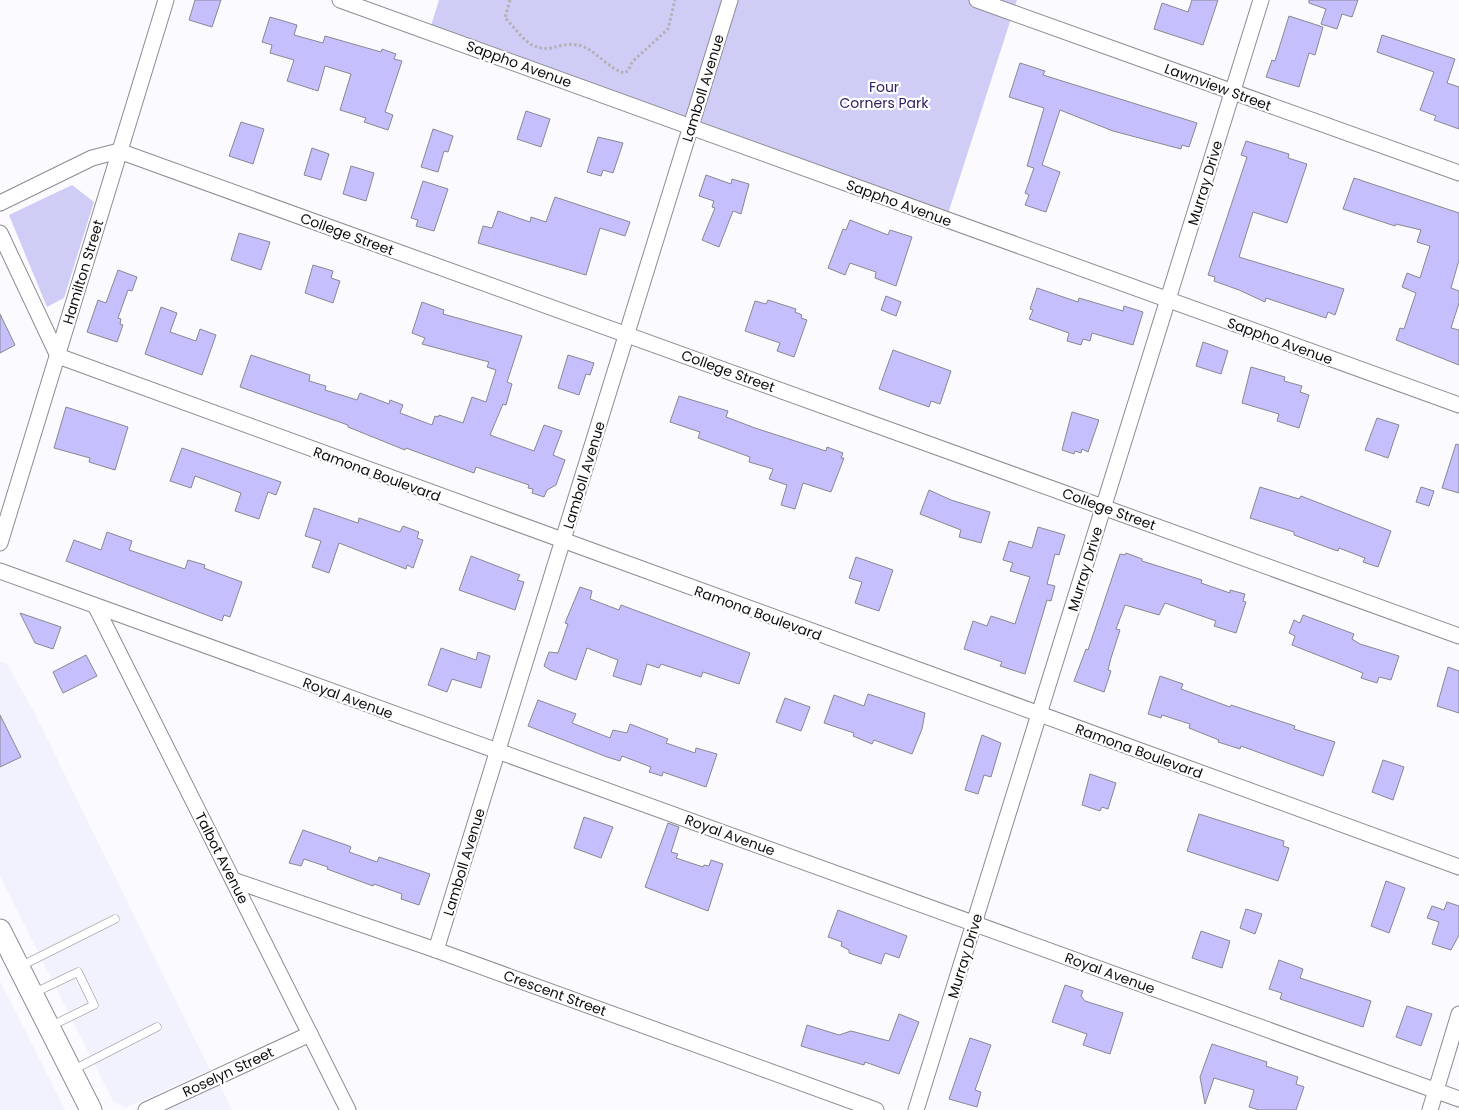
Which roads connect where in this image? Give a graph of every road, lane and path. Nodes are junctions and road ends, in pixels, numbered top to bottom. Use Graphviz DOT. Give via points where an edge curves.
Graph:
graph roads {
  1 [pos="166,0"];
  2 [pos="340,0"];
  3 [pos="510,0"];
  4 [pos="675,0"];
  5 [pos="730,0"];
  6 [pos="978,0"];
  7 [pos="1261,0"];
  8 [pos="1233,92"];
  9 [pos="691,127"];
  10 [pos="119,152"];
  11 [pos="1459,173"];
  12 [pos="0,203"];
  13 [pos="0,233"];
  14 [pos="1168,300"];
  15 [pos="627,335"];
  16 [pos="58,356"];
  17 [pos="1459,405"];
  18 [pos="1104,508"];
  19 [pos="563,542"];
  20 [pos="0,543"];
  21 [pos="0,572"];
  22 [pos="96,607"];
  23 [pos="1459,636"];
  24 [pos="1039,714"];
  25 [pos="499,752"];
  26 [pos="1459,867"];
  27 [pos="233,880"];
  28 [pos="115,919"];
  29 [pos="975,924"];
  30 [pos="0,930"];
  31 [pos="436,950"];
  32 [pos="19,967"];
  33 [pos="32,994"];
  34 [pos="1459,1014"];
  35 [pos="49,1027"];
  36 [pos="156,1028"];
  37 [pos="310,1034"];
  38 [pos="71,1071"];
  39 [pos="1437,1092"];
  40 [pos="1459,1099"];
  41 [pos="91,1110"];
  42 [pos="146,1110"];
  43 [pos="348,1110"];
  44 [pos="876,1110"];
  45 [pos="916,1110"];
  46 [pos="1430,1110"];
  1 -- 10 [label="street, Hamilton Street"];
  2 -- 9 [label="street, Sappho Avenue"];
  3 -- 4 [label="path" via="505,18 528,44 544,49 578,45 613,70 624,73 668,29"];
  5 -- 9 [label="street, Lamboll Avenue"];
  6 -- 8 [label="street, Lawnview Street"];
  7 -- 8 [label="street, Murray Drive"];
  8 -- 11 [label="street, Lawnview Street"];
  8 -- 14 [label="street, Murray Drive"];
  9 -- 14 [label="street, Sappho Avenue"];
  9 -- 15 [label="street, Lamboll Avenue"];
  10 -- 12 [label="street" via="92,158"];
  10 -- 15 [label="street, College Street"];
  10 -- 16 [label="street, Hamilton Street"];
  13 -- 16 [label="street"];
  14 -- 17 [label="street, Sappho Avenue"];
  14 -- 18 [label="street, Murray Drive"];
  15 -- 18 [label="street, College Street"];
  15 -- 19 [label="street, Lamboll Avenue"];
  16 -- 19 [label="street, Ramona Boulevard"];
  16 -- 20 [label="street, Hamilton Street"];
  18 -- 23 [label="street, College Street"];
  18 -- 24 [label="street, Murray Drive"];
  19 -- 24 [label="street, Ramona Boulevard"];
  19 -- 25 [label="street, Lamboll Avenue"];
  21 -- 22 [label="street, Royal Avenue"];
  22 -- 25 [label="street, Royal Avenue"];
  22 -- 27 [label="street, Talbot Avenue"];
  24 -- 26 [label="street, Ramona Boulevard"];
  24 -- 29 [label="street, Murray Drive"];
  25 -- 29 [label="street, Royal Avenue"];
  25 -- 31 [label="street, Lamboll Avenue"];
  27 -- 31 [label="street, Crescent Street"];
  27 -- 37 [label="street, Talbot Avenue"];
  28 -- 32 [label="lane"];
  29 -- 39 [label="street, Royal Avenue"];
  29 -- 45 [label="street, Murray Drive"];
  30 -- 32 [label="main road"];
  31 -- 44 [label="street, Crescent Street"];
  32 -- 33 [label="main road"];
  33 -- 35 [label="main road"];
  33 -- 35 [label="lane" via="78,972 94,1005"];
  34 -- 39 [label="street"];
  35 -- 38 [label="main road"];
  36 -- 38 [label="lane"];
  37 -- 42 [label="street, Roselyn Street"];
  37 -- 43 [label="street, Talbot Avenue"];
  38 -- 41 [label="main road"];
  39 -- 40 [label="street, Royal Avenue"];
  39 -- 46 [label="street"];
}
